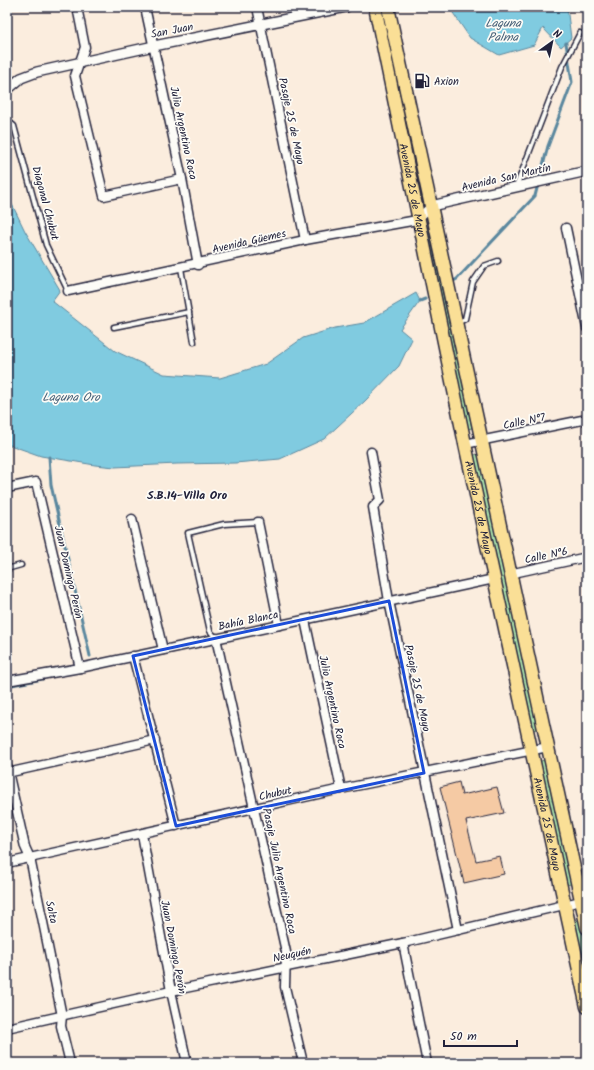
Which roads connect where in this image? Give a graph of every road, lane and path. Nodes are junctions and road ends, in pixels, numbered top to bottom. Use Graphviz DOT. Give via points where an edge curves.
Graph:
graph roads {
  1 [pos="77,7"];
  2 [pos="145,7"];
  3 [pos="257,7"];
  4 [pos="346,7"];
  5 [pos="375,7"];
  6 [pos="388,7"];
  7 [pos="261,25"];
  8 [pos="580,33"];
  9 [pos="154,46"];
  10 [pos="80,61"];
  11 [pos="7,72"];
  12 [pos="8,89"];
  13 [pos="7,120"];
  14 [pos="587,171"];
  15 [pos="182,179"];
  16 [pos="516,187"];
  17 [pos="431,206"];
  18 [pos="417,220"];
  19 [pos="566,228"];
  20 [pos="306,240"];
  21 [pos="498,261"];
  22 [pos="198,264"];
  23 [pos="181,268"];
  24 [pos="68,292"];
  25 [pos="189,312"];
  26 [pos="457,324"];
  27 [pos="114,327"];
  28 [pos="587,328"];
  29 [pos="194,342"];
  30 [pos="587,419"];
  31 [pos="481,441"];
  32 [pos="465,444"];
  33 [pos="371,452"];
  34 [pos="7,488"];
  35 [pos="132,519"];
  36 [pos="258,522"];
  37 [pos="587,557"];
  38 [pos="21,565"];
  39 [pos="7,569"];
  40 [pos="509,574"];
  41 [pos="494,579"];
  42 [pos="389,601"];
  43 [pos="304,620"];
  44 [pos="279,625"];
  45 [pos="216,638"];
  46 [pos="163,650"];
  47 [pos="133,656"];
  48 [pos="80,668"];
  49 [pos="7,681"];
  50 [pos="155,740"];
  51 [pos="548,747"];
  52 [pos="531,751"];
  53 [pos="7,771"];
  54 [pos="424,773"];
  55 [pos="341,789"];
  56 [pos="255,809"];
  57 [pos="176,826"];
  58 [pos="142,834"];
  59 [pos="30,858"];
  60 [pos="7,863"];
  61 [pos="584,901"];
  62 [pos="565,905"];
  63 [pos="587,928"];
  64 [pos="458,930"];
  65 [pos="403,943"];
  66 [pos="285,967"];
  67 [pos="171,991"];
  68 [pos="587,1007"];
  69 [pos="62,1016"];
  70 [pos="7,1028"];
  71 [pos="70,1063"];
  72 [pos="187,1063"];
  73 [pos="303,1063"];
  74 [pos="427,1063"];
  1 -- 10 [label="street" via="85,47"];
  2 -- 9 [label="street, Julio Argentino Roca"];
  3 -- 7 [label="street, Pasaje 25 de Mayo"];
  4 -- 7 [label="street, San Juan"];
  5 -- 18 [label="main road, Avenida 25 de Mayo"];
  6 -- 17 [label="main road, Avenida 25 de Mayo"];
  7 -- 9 [label="street, San Juan"];
  7 -- 20 [label="street, Pasaje 25 de Mayo"];
  8 -- 16 [label="lane" via="562,67"];
  9 -- 10 [label="street, San Juan"];
  9 -- 15 [label="street, Julio Argentino Roca"];
  10 -- 12 [label="street, San Juan" via="21,78"];
  10 -- 15 [label="street" via="76,76 104,196"];
  11 -- 12 [label="street"];
  13 -- 24 [label="lane, Diagonal Chubut" via="14,126 46,246"];
  14 -- 16 [label="street, Avenida San Martín"];
  15 -- 22 [label="street, Julio Argentino Roca"];
  16 -- 17 [label="street, Avenida San Martín"];
  17 -- 18 [label="street"];
  17 -- 26 [label="main road, Avenida 25 de Mayo"];
  18 -- 20 [label="street, Avenida Güemes"];
  18 -- 32 [label="main road, Avenida 25 de Mayo"];
  19 -- 28 [label="street"];
  20 -- 22 [label="street, Avenida Güemes"];
  21 -- 26 [label="lane" via="484,266 480,271 473,282 465,319"];
  22 -- 23 [label="street, Avenida Güemes"];
  23 -- 24 [label="street, Avenida Güemes"];
  23 -- 25 [label="lane"];
  25 -- 27 [label="lane"];
  25 -- 29 [label="lane"];
  26 -- 31 [label="main road, Avenida 25 de Mayo"];
  30 -- 31 [label="street, Calle N°7"];
  31 -- 32 [label="street, Calle N°7"];
  31 -- 40 [label="main road, Avenida 25 de Mayo"];
  32 -- 41 [label="main road, Avenida 25 de Mayo"];
  33 -- 42 [label="street, Pasaje 25 de Mayo" via="380,500 373,507"];
  34 -- 48 [label="street, Juan Domingo Perón" via="36,482"];
  35 -- 46 [label="street"];
  36 -- 44 [label="street"];
  36 -- 45 [label="lane" via="224,524 188,533 210,631"];
  37 -- 40 [label="street, Calle N°6"];
  38 -- 39 [label="lane"];
  40 -- 51 [label="main road, Avenida 25 de Mayo"];
  41 -- 42 [label="street, Bahía Blanca"];
  41 -- 52 [label="main road, Avenida 25 de Mayo"];
  42 -- 43 [label="street, Bahía Blanca"];
  42 -- 54 [label="street, Pasaje 25 de Mayo"];
  43 -- 44 [label="street, Bahía Blanca"];
  43 -- 55 [label="street, Julio Argentino Roca"];
  44 -- 45 [label="street, Bahía Blanca"];
  45 -- 46 [label="street, Bahía Blanca"];
  45 -- 56 [label="street, Pasaje Julio Argentino Roca"];
  46 -- 47 [label="street, Bahía Blanca"];
  47 -- 48 [label="street, Bahía Blanca"];
  47 -- 50 [label="street"];
  48 -- 49 [label="street, Bahía Blanca"];
  50 -- 53 [label="street"];
  50 -- 57 [label="street"];
  51 -- 52 [label="street, Chubut"];
  51 -- 61 [label="main road, Avenida 25 de Mayo"];
  52 -- 54 [label="street, Chubut"];
  52 -- 62 [label="main road, Avenida 25 de Mayo"];
  53 -- 59 [label="street, Salta" via="25,847"];
  54 -- 55 [label="street, Chubut"];
  54 -- 64 [label="street, Pasaje 25 de Mayo"];
  55 -- 56 [label="street, Chubut"];
  56 -- 57 [label="street, Chubut"];
  56 -- 66 [label="street, Pasaje Julio Argentino Roca" via="286,952"];
  57 -- 58 [label="street, Chubut"];
  58 -- 59 [label="street, Chubut"];
  58 -- 67 [label="street, Juan Domingo Perón"];
  59 -- 60 [label="street, Chubut"];
  59 -- 69 [label="street, Salta"];
  61 -- 62 [label="street, Neuquén"];
  61 -- 63 [label="main road, Avenida 25 de Mayo"];
  62 -- 64 [label="street, Neuquén"];
  62 -- 68 [label="main road, Avenida 25 de Mayo"];
  64 -- 65 [label="street, Neuquén"];
  65 -- 66 [label="street, Neuquén"];
  65 -- 74 [label="street"];
  66 -- 67 [label="street, Neuquén"];
  66 -- 73 [label="street, Pasaje Julio Argentino Roca" via="286,987"];
  67 -- 69 [label="street, Neuquén"];
  67 -- 72 [label="street, Juan Domingo Perón"];
  69 -- 70 [label="street, Neuquén"];
  69 -- 71 [label="street, Salta"];
}
